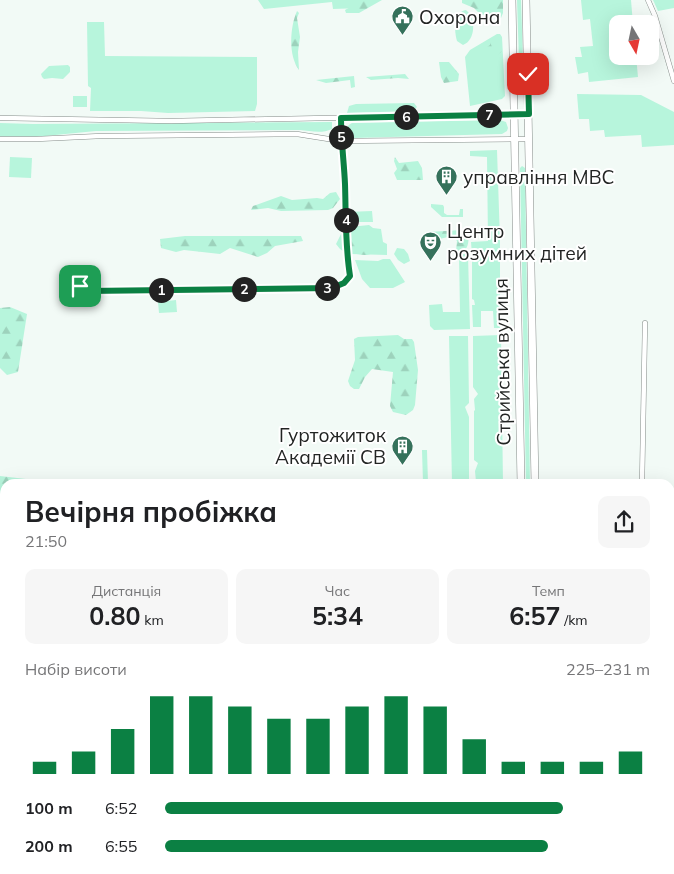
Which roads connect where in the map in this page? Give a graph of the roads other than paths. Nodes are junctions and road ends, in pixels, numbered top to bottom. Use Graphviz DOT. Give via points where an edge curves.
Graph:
graph roads {
  1 [pos="512,0"];
  2 [pos="526,0"];
  3 [pos="648,0"];
  4 [pos="674,81"];
  5 [pos="529,98"];
  6 [pos="514,99"];
  7 [pos="529,114"];
  8 [pos="515,115"];
  9 [pos="0,118"];
  10 [pos="341,118"];
  11 [pos="0,139"];
  12 [pos="529,139"];
  13 [pos="515,140"];
  14 [pos="341,141"];
  15 [pos="516,166"];
  16 [pos="530,166"];
  17 [pos="80,286"];
  18 [pos="645,323"];
  19 [pos="521,479"];
  20 [pos="535,479"];
  21 [pos="642,479"];
  1 -- 6 [label="main road, Стрийська вулиця"];
  2 -- 5 [label="main road, Стрийська вулиця"];
  3 -- 4 [label="street"];
  5 -- 6 [label="main road" via="522,101"];
  5 -- 7 [label="main road, Стрийська вулиця"];
  6 -- 8 [label="main road, Стрийська вулиця"];
  7 -- 8 [label="street"];
  7 -- 12 [label="main road, Стрийська вулиця"];
  8 -- 10 [label="street"];
  8 -- 13 [label="main road, Стрийська вулиця"];
  9 -- 10 [label="street" via="171,121"];
  10 -- 14 [label="street"];
  11 -- 14 [label="street" via="297,134"];
  12 -- 13 [label="street"];
  12 -- 16 [label="main road, Стрийська вулиця"];
  13 -- 14 [label="street"];
  13 -- 15 [label="main road, Стрийська вулиця"];
  14 -- 17 [label="street" via="350,276 344,283 332,288 95,291 86,291"];
  15 -- 16 [label="main road" via="523,163"];
  15 -- 19 [label="main road, Стрийська вулиця"];
  16 -- 20 [label="main road, Стрийська вулиця"];
  18 -- 21 [label="street"];
}
